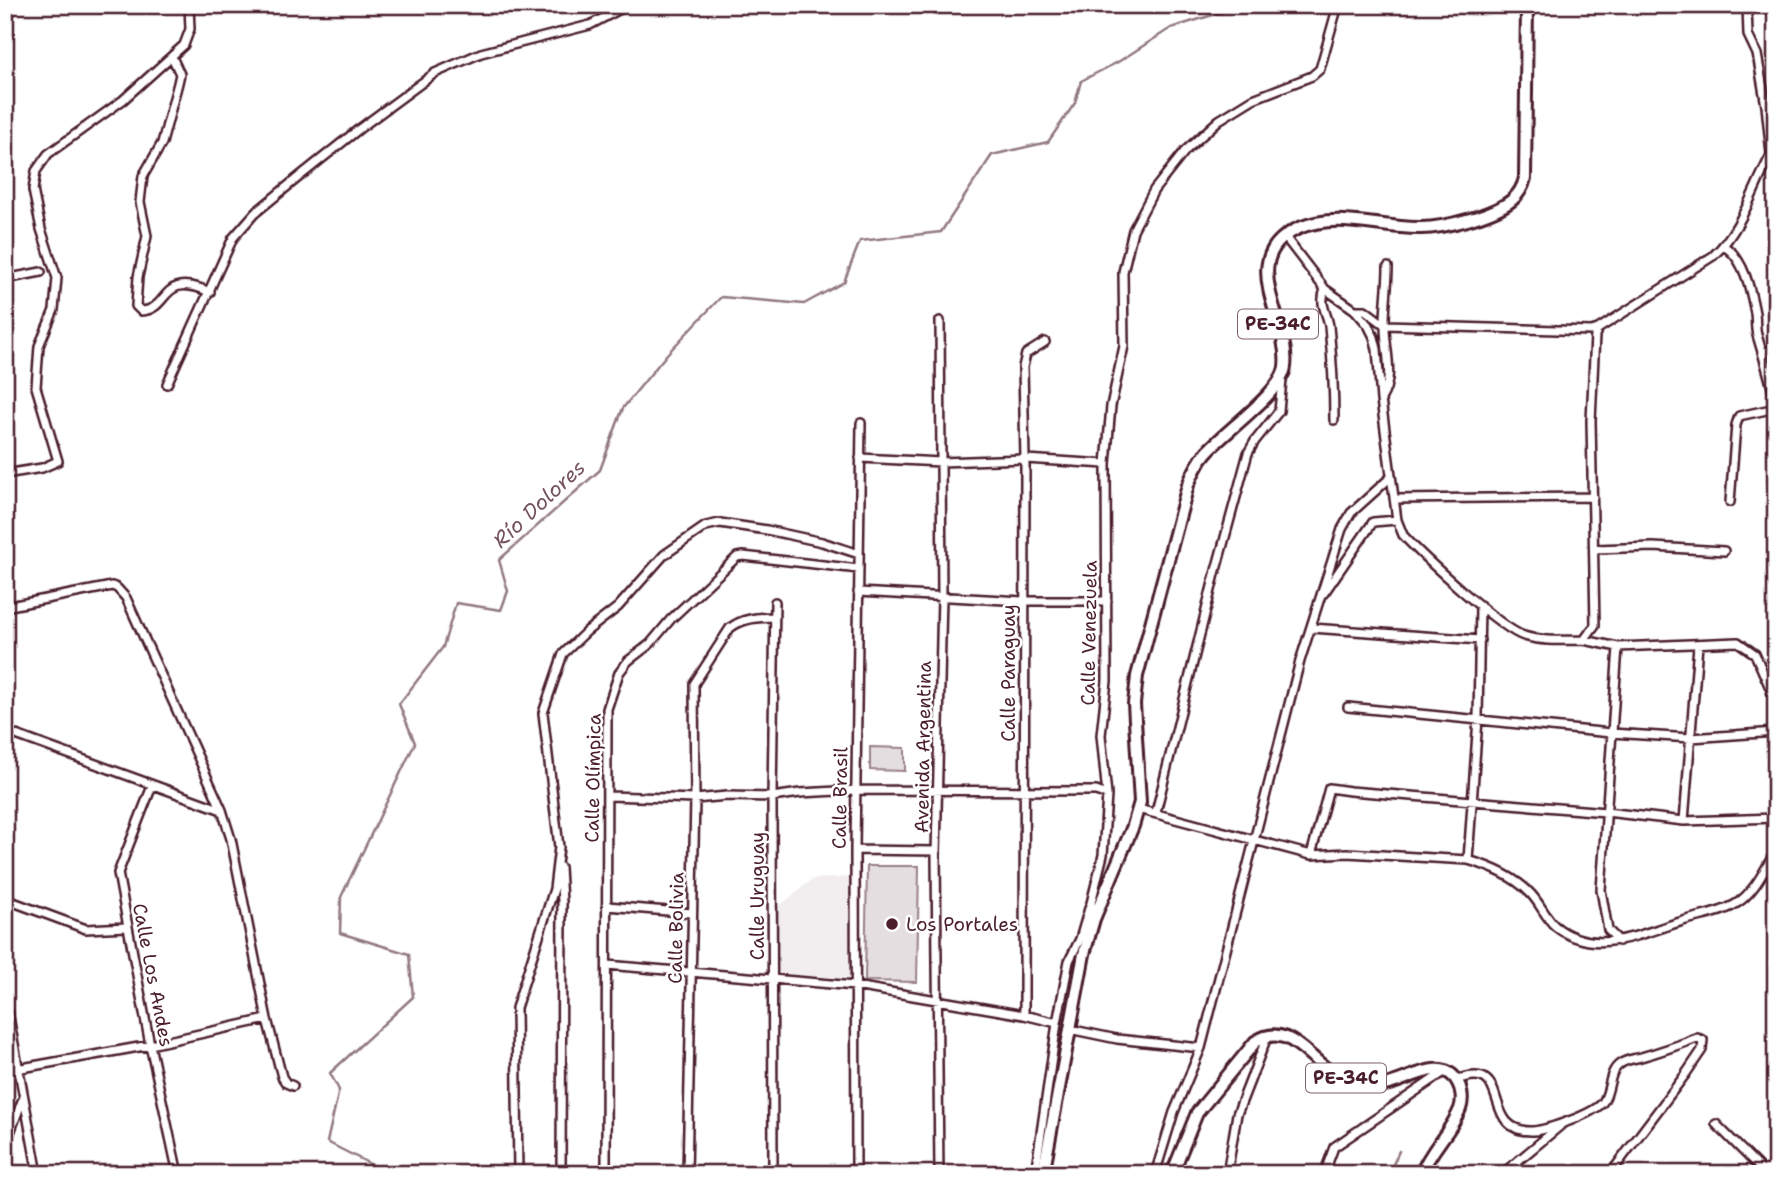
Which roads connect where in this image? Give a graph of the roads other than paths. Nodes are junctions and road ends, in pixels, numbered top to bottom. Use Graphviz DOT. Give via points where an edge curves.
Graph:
graph roads {
  1 [pos="190,5"];
  2 [pos="628,5"];
  3 [pos="1338,5"];
  4 [pos="1527,5"];
  5 [pos="1747,5"];
  6 [pos="172,57"];
  7 [pos="1776,146"];
  8 [pos="1771,155"];
  9 [pos="1285,237"];
  10 [pos="1723,246"];
  11 [pos="1388,267"];
  12 [pos="41,272"];
  13 [pos="5,279"];
  14 [pos="1325,289"];
  15 [pos="210,292"];
  16 [pos="1355,310"];
  17 [pos="940,321"];
  18 [pos="1385,325"];
  19 [pos="1598,329"];
  20 [pos="1045,342"];
  21 [pos="1776,348"];
  22 [pos="1764,352"];
  23 [pos="1282,377"];
  24 [pos="167,384"];
  25 [pos="1381,400"];
  26 [pos="1776,406"];
  27 [pos="1334,420"];
  28 [pos="861,423"];
  29 [pos="860,458"];
  30 [pos="1025,459"];
  31 [pos="942,462"];
  32 [pos="1106,464"];
  33 [pos="5,474"];
  34 [pos="1391,477"];
  35 [pos="1593,497"];
  36 [pos="1394,499"];
  37 [pos="1730,502"];
  38 [pos="1397,520"];
  39 [pos="1595,549"];
  40 [pos="1724,551"];
  41 [pos="859,554"];
  42 [pos="859,569"];
  43 [pos="858,592"];
  44 [pos="942,596"];
  45 [pos="775,601"];
  46 [pos="1023,601"];
  47 [pos="1107,601"];
  48 [pos="1318,602"];
  49 [pos="1480,605"];
  50 [pos="5,607"];
  51 [pos="775,617"];
  52 [pos="1312,628"];
  53 [pos="1480,640"];
  54 [pos="1584,640"];
  55 [pos="1698,645"];
  56 [pos="1618,647"];
  57 [pos="1776,701"];
  58 [pos="1348,707"];
  59 [pos="1478,719"];
  60 [pos="5,731"];
  61 [pos="1776,732"];
  62 [pos="1611,733"];
  63 [pos="1691,738"];
  64 [pos="152,786"];
  65 [pos="1024,789"];
  66 [pos="856,790"];
  67 [pos="937,790"];
  68 [pos="1107,795"];
  69 [pos="608,796"];
  70 [pos="772,797"];
  71 [pos="695,799"];
  72 [pos="1472,801"];
  73 [pos="1138,809"];
  74 [pos="222,810"];
  75 [pos="1156,812"];
  76 [pos="1606,812"];
  77 [pos="1776,818"];
  78 [pos="1684,821"];
  79 [pos="1255,841"];
  80 [pos="559,847"];
  81 [pos="855,849"];
  82 [pos="1776,850"];
  83 [pos="936,851"];
  84 [pos="1311,855"];
  85 [pos="1468,860"];
  86 [pos="5,899"];
  87 [pos="1091,903"];
  88 [pos="607,906"];
  89 [pos="692,913"];
  90 [pos="1094,919"];
  91 [pos="127,927"];
  92 [pos="1619,941"];
  93 [pos="607,965"];
  94 [pos="690,973"];
  95 [pos="773,979"];
  96 [pos="855,986"];
  97 [pos="5,995"];
  98 [pos="937,1001"];
  99 [pos="1024,1015"];
  100 [pos="267,1019"];
  101 [pos="1057,1023"];
  102 [pos="1069,1029"];
  103 [pos="1268,1036"];
  104 [pos="150,1045"];
  105 [pos="1201,1048"];
  106 [pos="19,1069"];
  107 [pos="5,1071"];
  108 [pos="1444,1072"];
  109 [pos="1457,1080"];
  110 [pos="293,1086"];
  111 [pos="23,1099"];
  112 [pos="1563,1123"];
  113 [pos="1716,1124"];
  114 [pos="5,1146"];
  115 [pos="1228,1170"];
  116 [pos="38,1174"];
  117 [pos="178,1174"];
  118 [pos="517,1174"];
  119 [pos="561,1174"];
  120 [pos="606,1174"];
  121 [pos="687,1174"];
  122 [pos="772,1174"];
  123 [pos="856,1174"];
  124 [pos="939,1174"];
  125 [pos="1035,1174"];
  126 [pos="1043,1174"];
  127 [pos="1155,1174"];
  128 [pos="1172,1174"];
  129 [pos="1238,1174"];
  130 [pos="1324,1174"];
  131 [pos="1421,1174"];
  132 [pos="1502,1174"];
  133 [pos="1610,1174"];
  134 [pos="1766,1174"];
  1 -- 6 [label="street" via="190,29 184,45"];
  2 -- 15 [label="street" via="590,25 481,53 435,73 255,213 233,238"];
  3 -- 32 [label="street, Calle Venezuela" via="1320,69 1219,120 1185,151 1154,190 1133,230 1123,272 1124,346 1111,406"];
  4 -- 9 [label="main road" via="1526,170 1514,198 1491,211 1442,226 1409,228 1336,220 1311,224"];
  5 -- 8 [label="street" via="1748,35 1757,54"];
  6 -- 15 [label="street" via="180,74 178,83 162,143 143,176 140,202 147,236 136,306 141,311 151,309 178,285"];
  6 -- 33 [label="street" via="123,100 48,154 36,171 33,190 57,278 53,310 38,346 36,387 58,461"];
  7 -- 8 [label="street"];
  8 -- 10 [label="street" via="1752,200"];
  9 -- 14 [label="street"];
  9 -- 23 [label="main road, PE-34C" via="1272,251 1266,270 1285,358"];
  10 -- 19 [label="street"];
  10 -- 22 [label="street" via="1742,268"];
  11 -- 18 [label="street"];
  12 -- 13 [label="street"];
  14 -- 16 [label="street"];
  14 -- 27 [label="street" via="1322,304 1328,322"];
  15 -- 24 [label="street"];
  16 -- 18 [label="street" via="1365,310"];
  16 -- 25 [label="street" via="1374,337"];
  17 -- 31 [label="street, Avenida Argentina"];
  18 -- 19 [label="street"];
  18 -- 25 [label="street" via="1388,372"];
  19 -- 35 [label="street" via="1593,344"];
  20 -- 30 [label="street, Calle Paraguay" via="1024,359"];
  21 -- 22 [label="street"];
  22 -- 26 [label="street"];
  23 -- 73 [label="main road" via="1208,451 1188,485 1135,684"];
  23 -- 75 [label="street" via="1279,411 1248,453"];
  25 -- 34 [label="street"];
  26 -- 37 [label="street" via="1739,416"];
  28 -- 29 [label="street, Calle Brasil"];
  29 -- 31 [label="street"];
  29 -- 41 [label="street, Calle Brasil"];
  30 -- 31 [label="street"];
  30 -- 32 [label="street"];
  30 -- 46 [label="street, Calle Paraguay"];
  31 -- 44 [label="street, Avenida Argentina"];
  32 -- 47 [label="street, Calle Venezuela"];
  34 -- 36 [label="street"];
  34 -- 48 [label="street" via="1351,513"];
  35 -- 36 [label="street"];
  35 -- 39 [label="street"];
  36 -- 38 [label="street"];
  38 -- 48 [label="street" via="1373,522"];
  38 -- 49 [label="street" via="1413,546"];
  39 -- 40 [label="street"];
  39 -- 54 [label="street" via="1595,625"];
  41 -- 42 [label="street, Calle Brasil"];
  41 -- 80 [label="street" via="767,530 720,523 706,526 664,555 618,607 563,653 543,713"];
  42 -- 43 [label="street, Calle Brasil"];
  42 -- 69 [label="street, Calle Olímpica" via="743,556 731,562 619,673 607,709"];
  43 -- 44 [label="street"];
  43 -- 66 [label="street, Calle Brasil"];
  44 -- 46 [label="street"];
  44 -- 67 [label="street, Avenida Argentina"];
  45 -- 51 [label="street, Calle Uruguay"];
  46 -- 47 [label="street"];
  46 -- 65 [label="street, Calle Paraguay"];
  47 -- 68 [label="street, Calle Venezuela" via="1107,681 1101,735"];
  48 -- 52 [label="street"];
  49 -- 53 [label="street"];
  49 -- 54 [label="street" via="1526,637"];
  50 -- 74 [label="street" via="117,588"];
  51 -- 70 [label="street, Calle Uruguay"];
  51 -- 71 [label="street, Calle Bolivia" via="738,621 694,684"];
  52 -- 53 [label="street"];
  52 -- 79 [label="street"];
  53 -- 59 [label="street"];
  54 -- 56 [label="street"];
  55 -- 56 [label="street"];
  55 -- 57 [label="street" via="1738,642 1748,648"];
  55 -- 63 [label="street"];
  56 -- 62 [label="street"];
  58 -- 59 [label="street"];
  59 -- 62 [label="street"];
  59 -- 72 [label="street"];
  60 -- 64 [label="street"];
  61 -- 63 [label="street"];
  62 -- 63 [label="street"];
  62 -- 76 [label="street"];
  63 -- 78 [label="street"];
  64 -- 74 [label="street"];
  64 -- 91 [label="street, Calle Los Andes" via="118,873"];
  65 -- 67 [label="street"];
  65 -- 68 [label="street"];
  65 -- 99 [label="street, Calle Paraguay"];
  66 -- 67 [label="street"];
  66 -- 70 [label="street"];
  66 -- 81 [label="street, Calle Brasil"];
  67 -- 83 [label="street, Avenida Argentina"];
  68 -- 87 [label="street, Calle Venezuela" via="1103,855"];
  69 -- 71 [label="street"];
  69 -- 88 [label="street, Calle Olímpica"];
  70 -- 71 [label="street"];
  70 -- 95 [label="street, Calle Uruguay"];
  71 -- 89 [label="street, Calle Bolivia"];
  72 -- 76 [label="street"];
  72 -- 84 [label="street" via="1329,788"];
  72 -- 85 [label="street"];
  73 -- 75 [label="street"];
  73 -- 90 [label="main road"];
  74 -- 100 [label="street"];
  75 -- 79 [label="street"];
  76 -- 78 [label="street"];
  76 -- 92 [label="street" via="1601,890 1608,929"];
  77 -- 78 [label="street"];
  79 -- 84 [label="street"];
  79 -- 105 [label="street"];
  80 -- 118 [label="street" via="554,889 516,1008"];
  80 -- 119 [label="street"];
  81 -- 83 [label="street"];
  81 -- 96 [label="street, Calle Brasil"];
  82 -- 92 [label="street" via="1748,894 1734,905"];
  83 -- 98 [label="street, Avenida Argentina"];
  84 -- 85 [label="street"];
  85 -- 92 [label="street" via="1530,892 1555,926 1594,942"];
  86 -- 91 [label="street" via="86,929"];
  87 -- 90 [label="street, Calle Venezuela"];
  87 -- 101 [label="street" via="1069,961"];
  88 -- 89 [label="street"];
  88 -- 93 [label="street, Calle Olímpica"];
  89 -- 94 [label="street, Calle Bolivia"];
  90 -- 102 [label="main road"];
  91 -- 104 [label="street, Calle Los Andes"];
  93 -- 94 [label="street"];
  93 -- 120 [label="street, Calle Olímpica"];
  94 -- 95 [label="street"];
  94 -- 121 [label="street, Calle Bolivia"];
  95 -- 96 [label="street"];
  95 -- 122 [label="street, Calle Uruguay"];
  96 -- 98 [label="street"];
  96 -- 123 [label="street, Calle Brasil"];
  97 -- 106 [label="street"];
  98 -- 99 [label="street"];
  98 -- 124 [label="street, Avenida Argentina"];
  99 -- 101 [label="street"];
  100 -- 104 [label="street"];
  100 -- 110 [label="street" via="282,1077"];
  101 -- 125 [label="street"];
  102 -- 105 [label="street"];
  102 -- 126 [label="main road"];
  103 -- 108 [label="main road, PE-34C" via="1286,1037 1332,1072 1369,1084 1389,1084 1427,1070"];
  103 -- 115 [label="street" via="1237,1114"];
  103 -- 128 [label="main road" via="1247,1050 1197,1113"];
  104 -- 106 [label="street"];
  104 -- 117 [label="street, Calle Los Andes"];
  105 -- 127 [label="street"];
  106 -- 107 [label="street"];
  106 -- 111 [label="street"];
  108 -- 109 [label="main road"];
  108 -- 130 [label="street" via="1334,1147"];
  109 -- 112 [label="street" via="1474,1075 1485,1079 1496,1090 1499,1113 1522,1130"];
  109 -- 131 [label="main road" via="1462,1094 1460,1110"];
  111 -- 114 [label="street"];
  111 -- 116 [label="street"];
  112 -- 132 [label="street"];
  112 -- 133 [label="street" via="1603,1102 1616,1067 1624,1061 1703,1040 1702,1050 1685,1075"];
  113 -- 134 [label="street"];
  115 -- 129 [label="street"];
}
